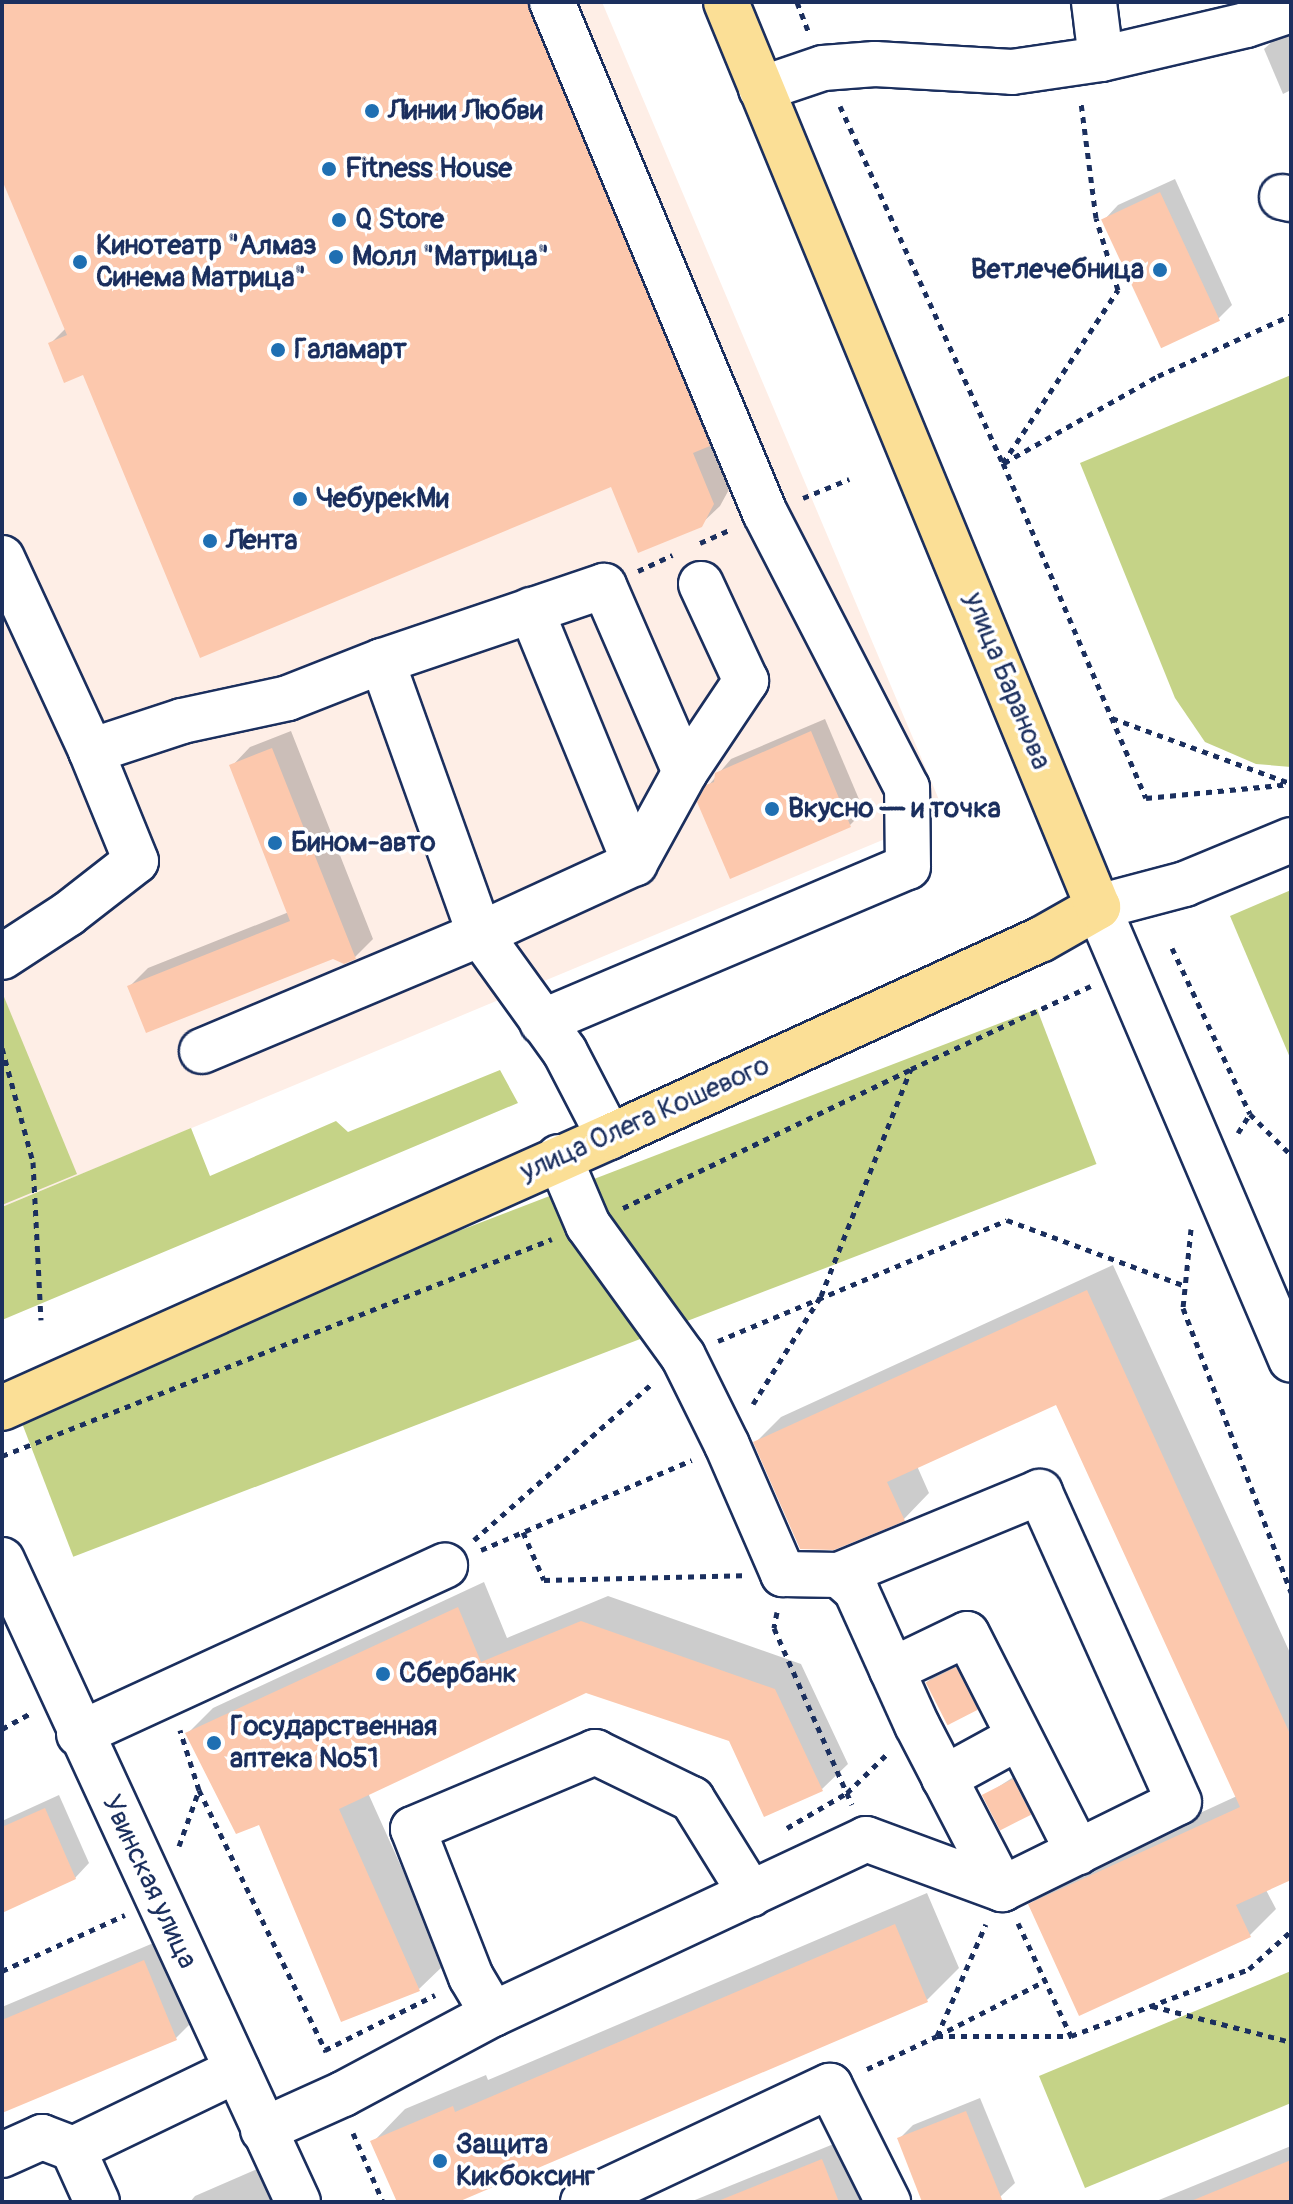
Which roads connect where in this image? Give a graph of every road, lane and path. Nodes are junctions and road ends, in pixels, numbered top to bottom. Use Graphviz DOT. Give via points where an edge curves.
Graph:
graph roads {
  1 [pos="552,2"];
  2 [pos="726,2"];
  3 [pos="797,2"];
  4 [pos="1094,2"];
  5 [pos="1291,10"];
  6 [pos="1088,60"];
  7 [pos="823,68"];
  8 [pos="761,89"];
  9 [pos="1291,315"];
  10 [pos="1003,463"];
  11 [pos="849,479"];
  12 [pos="765,513"];
  13 [pos="2,558"];
  14 [pos="701,584"];
  15 [pos="531,610"];
  16 [pos="382,661"];
  17 [pos="1112,718"];
  18 [pos="91,751"];
  19 [pos="685,772"];
  20 [pos="1291,784"];
  21 [pos="1291,840"];
  22 [pos="635,863"];
  23 [pos="1098,907"];
  24 [pos="480,934"];
  25 [pos="1172,948"];
  26 [pos="2,957"];
  27 [pos="1102,980"];
  28 [pos="542,1022"];
  29 [pos="2,1048"];
  30 [pos="202,1051"];
  31 [pos="911,1069"];
  32 [pos="609,1137"];
  33 [pos="1291,1155"];
  34 [pos="559,1157"];
  35 [pos="1192,1223"];
  36 [pos="588,1225"];
  37 [pos="1185,1286"];
  38 [pos="821,1296"];
  39 [pos="41,1320"];
  40 [pos="683,1356"];
  41 [pos="1291,1360"];
  42 [pos="2,1408"];
  43 [pos="727,1445"];
  44 [pos="2,1456"];
  45 [pos="523,1532"];
  46 [pos="2,1560"];
  47 [pos="445,1566"];
  48 [pos="783,1574"];
  49 [pos="839,1575"];
  50 [pos="1291,1592"];
  51 [pos="892,1670"];
  52 [pos="213,1672"];
  53 [pos="917,1725"];
  54 [pos="79,1734"];
  55 [pos="1019,1737"];
  56 [pos="944,1778"];
  57 [pos="199,1790"];
  58 [pos="847,1793"];
  59 [pos="783,1830"];
  60 [pos="866,1839"];
  61 [pos="1078,1852"];
  62 [pos="1002,1889"];
  63 [pos="751,1894"];
  64 [pos="159,1905"];
  65 [pos="1291,1931"];
  66 [pos="2,1971"];
  67 [pos="471,1977"];
  68 [pos="1045,1981"];
  69 [pos="1151,2005"];
  70 [pos="493,2014"];
  71 [pos="937,2036"];
  72 [pos="1071,2036"];
  73 [pos="1291,2042"];
  74 [pos="325,2050"];
  75 [pos="237,2070"];
  76 [pos="830,2086"];
  77 [pos="343,2094"];
  78 [pos="263,2130"];
  79 [pos="73,2149"];
  80 [pos="2,2155"];
  81 [pos="643,2189"];
  82 [pos="97,2202"];
  83 [pos="298,2202"];
  84 [pos="383,2202"];
  85 [pos="583,2202"];
  86 [pos="888,2202"];
  1 -- 12 [label="street"];
  2 -- 8 [label="main road, улица Баранова"];
  3 -- 7 [label="path"];
  4 -- 6 [label="street"];
  5 -- 6 [label="street"];
  6 -- 7 [label="street" via="1012,72 875,64"];
  6 -- 10 [label="path" via="1096,218 1118,290"];
  7 -- 8 [label="street"];
  7 -- 10 [label="path"];
  8 -- 23 [label="main road, улица Баранова"];
  9 -- 10 [label="path" via="1158,376"];
  10 -- 17 [label="path"];
  11 -- 12 [label="path"];
  12 -- 28 [label="street" via="907,788 908,867"];
  13 -- 18 [label="street"];
  14 -- 19 [label="street" via="746,681"];
  15 -- 16 [label="street"];
  15 -- 19 [label="street" via="604,586"];
  15 -- 22 [label="street"];
  16 -- 18 [label="street" via="288,698 182,721"];
  16 -- 24 [label="street"];
  17 -- 20 [label="path"];
  17 -- 20 [label="path" via="1146,798"];
  18 -- 26 [label="street" via="136,861"];
  19 -- 22 [label="street"];
  21 -- 23 [label="street, улица Олега Кошевого" via="1185,884"];
  22 -- 24 [label="street"];
  23 -- 32 [label="main road, улица Олега Кошевого" via="1040,940"];
  23 -- 41 [label="street, улица Баранова"];
  24 -- 28 [label="street"];
  24 -- 30 [label="street"];
  25 -- 33 [label="path" via="1250,1114"];
  27 -- 31 [label="path"];
  28 -- 32 [label="street" via="565,1052"];
  29 -- 39 [label="path" via="33,1162"];
  31 -- 36 [label="path"];
  31 -- 38 [label="path"];
  32 -- 34 [label="main road, улица Олега Кошевого"];
  34 -- 36 [label="street"];
  34 -- 42 [label="main road, улица Олега Кошевого"];
  35 -- 37 [label="path"];
  36 -- 40 [label="street"];
  36 -- 44 [label="path"];
  37 -- 38 [label="path" via="1007,1220"];
  37 -- 50 [label="path" via="1183,1308"];
  38 -- 40 [label="path"];
  38 -- 43 [label="path"];
  40 -- 43 [label="street"];
  40 -- 47 [label="path"];
  43 -- 45 [label="path"];
  43 -- 48 [label="street"];
  45 -- 47 [label="path"];
  45 -- 48 [label="path" via="544,1580"];
  46 -- 54 [label="street, Увинская улица"];
  47 -- 52 [label="street"];
  48 -- 49 [label="street"];
  48 -- 58 [label="path" via="774,1628"];
  49 -- 51 [label="street" via="856,1590"];
  49 -- 61 [label="street" via="1040,1492 1179,1802"];
  51 -- 53 [label="street"];
  51 -- 55 [label="street" via="967,1634"];
  52 -- 54 [label="street"];
  52 -- 57 [label="path" via="180,1729"];
  53 -- 56 [label="street"];
  53 -- 58 [label="path"];
  54 -- 64 [label="street, Увинская улица"];
  55 -- 56 [label="street"];
  55 -- 61 [label="street"];
  56 -- 62 [label="street"];
  57 -- 64 [label="path"];
  57 -- 74 [label="path"];
  58 -- 59 [label="path"];
  58 -- 60 [label="path"];
  60 -- 62 [label="street"];
  60 -- 63 [label="street"];
  61 -- 62 [label="street"];
  62 -- 68 [label="path"];
  62 -- 71 [label="path"];
  63 -- 67 [label="street" via="692,1799 595,1752 413,1829"];
  63 -- 70 [label="street"];
  64 -- 66 [label="path"];
  64 -- 75 [label="street, Увинская улица"];
  65 -- 69 [label="path" via="1249,1969"];
  67 -- 70 [label="street"];
  67 -- 74 [label="path"];
  68 -- 71 [label="path"];
  68 -- 72 [label="path"];
  69 -- 72 [label="path"];
  69 -- 73 [label="path"];
  70 -- 77 [label="street"];
  71 -- 72 [label="path"];
  71 -- 76 [label="path"];
  74 -- 77 [label="path"];
  75 -- 78 [label="street, Увинская улица"];
  75 -- 79 [label="street"];
  76 -- 81 [label="street"];
  76 -- 86 [label="street"];
  77 -- 78 [label="street"];
  77 -- 84 [label="path" via="353,2133"];
  78 -- 83 [label="street, Увинская улица"];
  79 -- 80 [label="street" via="42,2137"];
  79 -- 82 [label="street"];
  81 -- 85 [label="street"];
}
